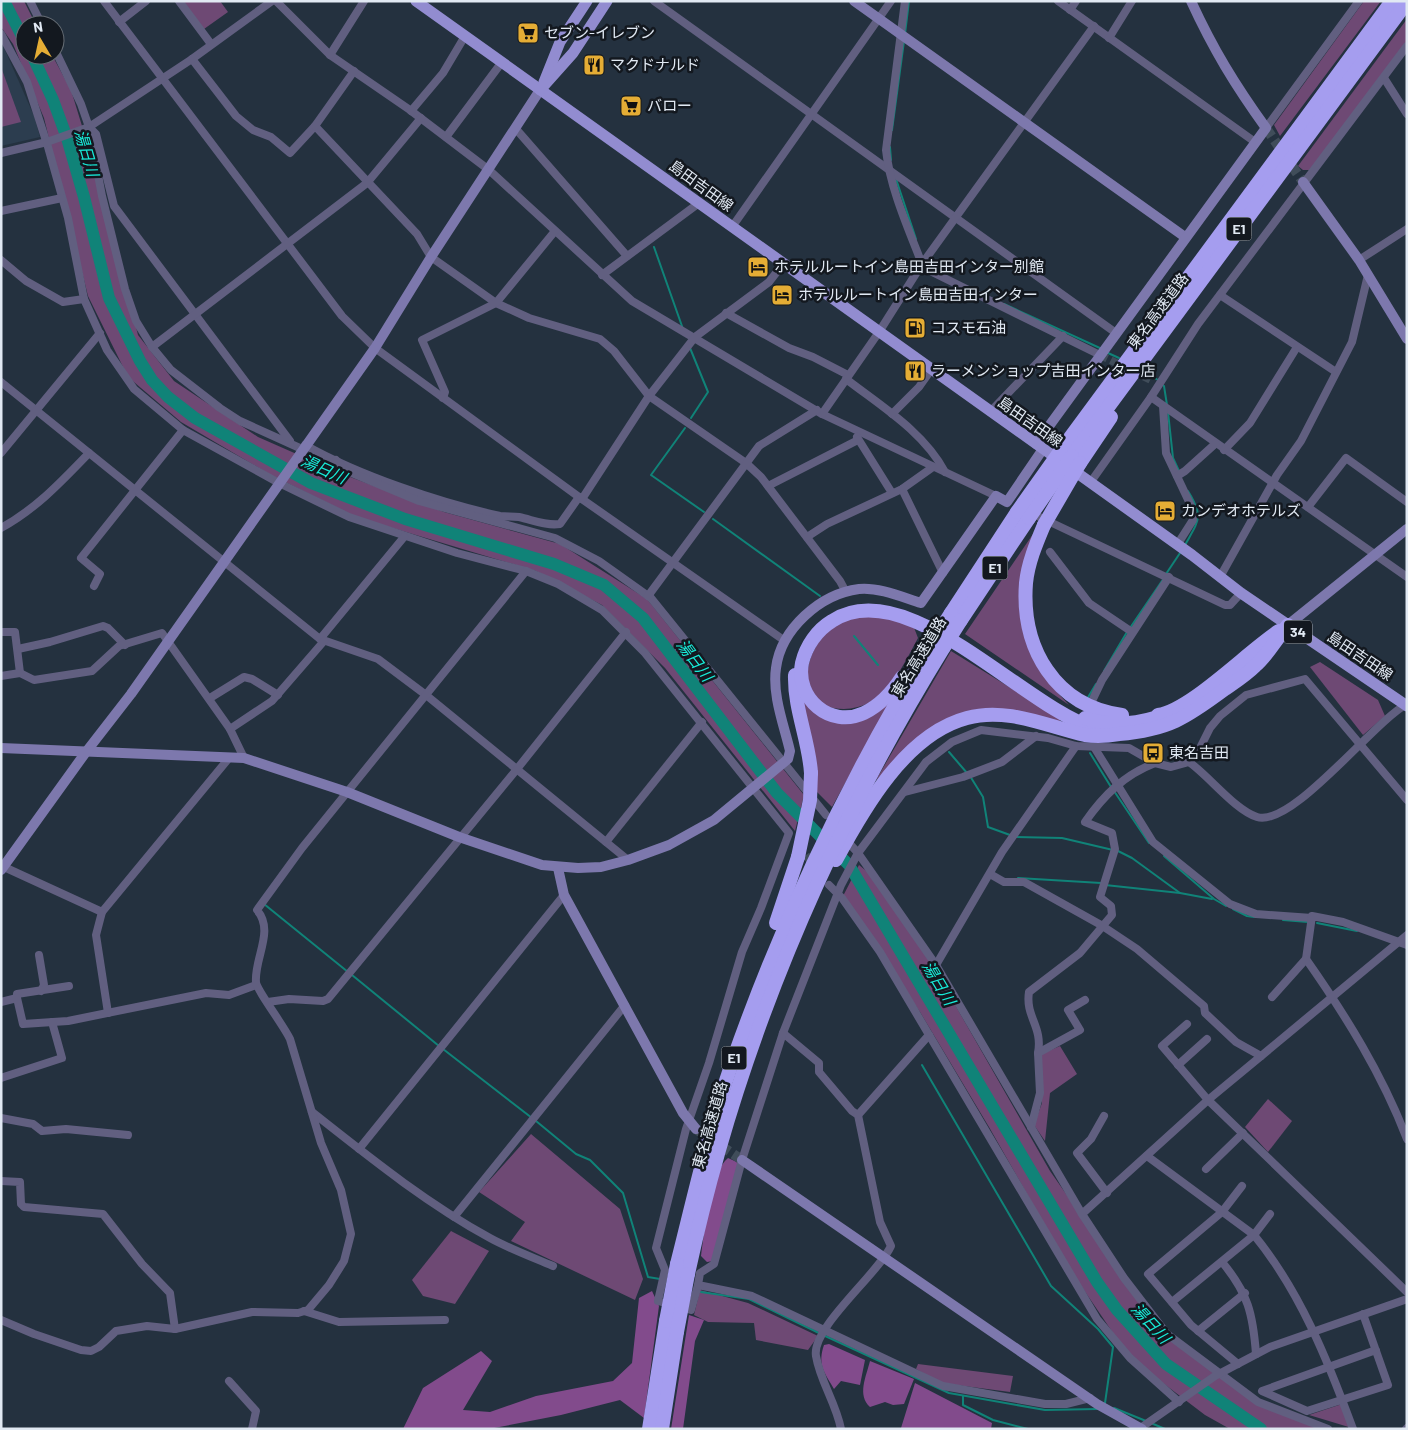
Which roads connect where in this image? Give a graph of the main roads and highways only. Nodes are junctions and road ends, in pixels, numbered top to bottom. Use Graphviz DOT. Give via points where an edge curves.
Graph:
graph roads {
  1 [pos="416,1"];
  2 [pos="587,1"];
  3 [pos="607,1"];
  4 [pos="1392,1"];
  5 [pos="1407,2"];
  6 [pos="540,90"];
  7 [pos="1071,456"];
  8 [pos="1023,515"];
  9 [pos="953,614"];
  10 [pos="1288,625"];
  11 [pos="934,643"];
  12 [pos="1406,705"];
  13 [pos="1166,714"];
  14 [pos="1124,734"];
  15 [pos="838,832"];
  16 [pos="816,867"];
  17 [pos="649,1429"];
  18 [pos="662,1429"];
  1 -- 6 [label="main road, 島田吉田線 / 34"];
  2 -- 6 [label="main road" via="560,42"];
  3 -- 6 [label="main road" via="573,54"];
  4 -- 7 [label="highway, 東名高速道路 / E1"];
  5 -- 7 [label="highway, 東名高速道路 / E1"];
  6 -- 10 [label="main road, 島田吉田線 / 34"];
  7 -- 8 [label="highway, 東名高速道路 / E1, bridge"];
  7 -- 13 [label="highway, bridge" via="1028,569 1026,605 1031,636 1044,668 1069,694 1094,709 1125,716"];
  8 -- 9 [label="highway, 東名高速道路 / E1"];
  8 -- 9 [label="highway, 東名高速道路 / E1" via="982,565"];
  9 -- 11 [label="highway, 東名高速道路 / E1, bridge"];
  10 -- 12 [label="main road, 島田吉田線 / 34"];
  10 -- 13 [label="highway" via="1264,640 1204,690"];
  10 -- 14 [label="highway" via="1256,666 1197,711 1161,728"];
  11 -- 14 [label="highway" via="890,693 864,713 831,715 816,706 802,682 802,665 814,637 828,624 844,614 880,610 916,621 945,636 1069,719 1094,729"];
  11 -- 15 [label="highway, 東名高速道路 / E1" via="873,743"];
  13 -- 16 [label="highway, bridge" via="1129,723 1092,721 1076,716 923,618 885,605 856,605 838,610 817,624 808,635 798,658 795,685 809,749"];
  14 -- 15 [label="highway" via="1088,735 997,714 954,723 916,748 892,773 858,820"];
  15 -- 16 [label="highway"];
  15 -- 16 [label="highway, 東名高速道路 / E1"];
  16 -- 17 [label="highway, 東名高速道路 / E1, bridge" via="732,1064 702,1164 677,1264"];
  16 -- 18 [label="highway, 東名高速道路 / E1, bridge" via="748,1055 707,1192 688,1274"];
}
